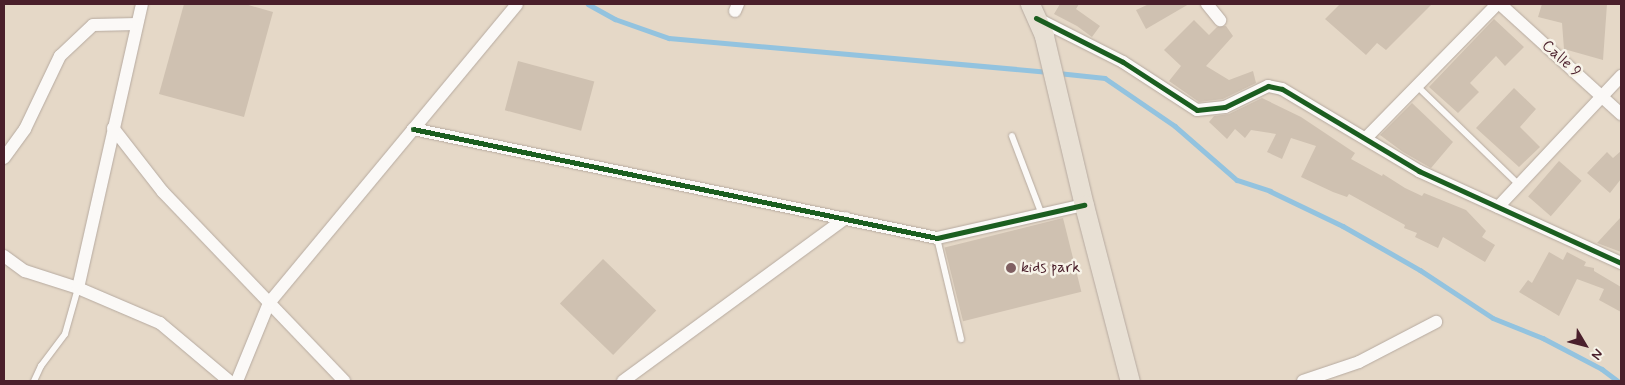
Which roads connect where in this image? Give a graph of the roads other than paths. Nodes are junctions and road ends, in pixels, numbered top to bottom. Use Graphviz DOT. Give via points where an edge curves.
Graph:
graph roads {
  1 [pos="142,4"];
  2 [pos="517,4"];
  3 [pos="1207,4"];
  4 [pos="1499,4"];
  5 [pos="1032,8"];
  6 [pos="1220,20"];
  7 [pos="137,24"];
  8 [pos="1621,76"];
  9 [pos="1417,86"];
  10 [pos="1602,96"];
  11 [pos="1621,114"];
  12 [pos="113,128"];
  13 [pos="413,129"];
  14 [pos="1012,136"];
  15 [pos="1366,138"];
  16 [pos="4,158"];
  17 [pos="1519,185"];
  18 [pos="1084,205"];
  19 [pos="1498,207"];
  20 [pos="1042,215"];
  21 [pos="846,218"];
  22 [pos="937,238"];
  23 [pos="4,256"];
  24 [pos="1621,263"];
  25 [pos="78,288"];
  26 [pos="268,303"];
  27 [pos="1436,322"];
  28 [pos="961,339"];
  29 [pos="1125,380"];
  30 [pos="34,381"];
  31 [pos="229,381"];
  32 [pos="237,381"];
  33 [pos="344,381"];
  34 [pos="624,381"];
  35 [pos="1303,381"];
  1 -- 7 [label="street"];
  2 -- 13 [label="street"];
  3 -- 6 [label="street"];
  4 -- 9 [label="street"];
  4 -- 10 [label="street, Calle 9"];
  5 -- 15 [label="street" via="1198,110 1224,107 1268,86 1276,87"];
  5 -- 18 [label="main road" via="1044,36"];
  7 -- 12 [label="street"];
  7 -- 16 [label="street" via="93,25 60,56 25,129"];
  8 -- 10 [label="street"];
  9 -- 15 [label="street"];
  9 -- 17 [label="lane"];
  10 -- 11 [label="street, Calle 9"];
  10 -- 17 [label="street"];
  12 -- 25 [label="street"];
  12 -- 26 [label="street" via="162,192"];
  13 -- 21 [label="street"];
  13 -- 26 [label="street"];
  14 -- 20 [label="lane"];
  15 -- 19 [label="street" via="1418,171"];
  17 -- 19 [label="street"];
  18 -- 20 [label="street"];
  18 -- 29 [label="main road"];
  19 -- 24 [label="street"];
  20 -- 22 [label="street"];
  21 -- 22 [label="street"];
  21 -- 34 [label="street"];
  22 -- 28 [label="lane"];
  23 -- 25 [label="street" via="25,272"];
  25 -- 30 [label="lane" via="65,334"];
  25 -- 31 [label="street" via="160,323"];
  26 -- 32 [label="street"];
  26 -- 33 [label="street"];
  27 -- 35 [label="street" via="1359,362"];
}
